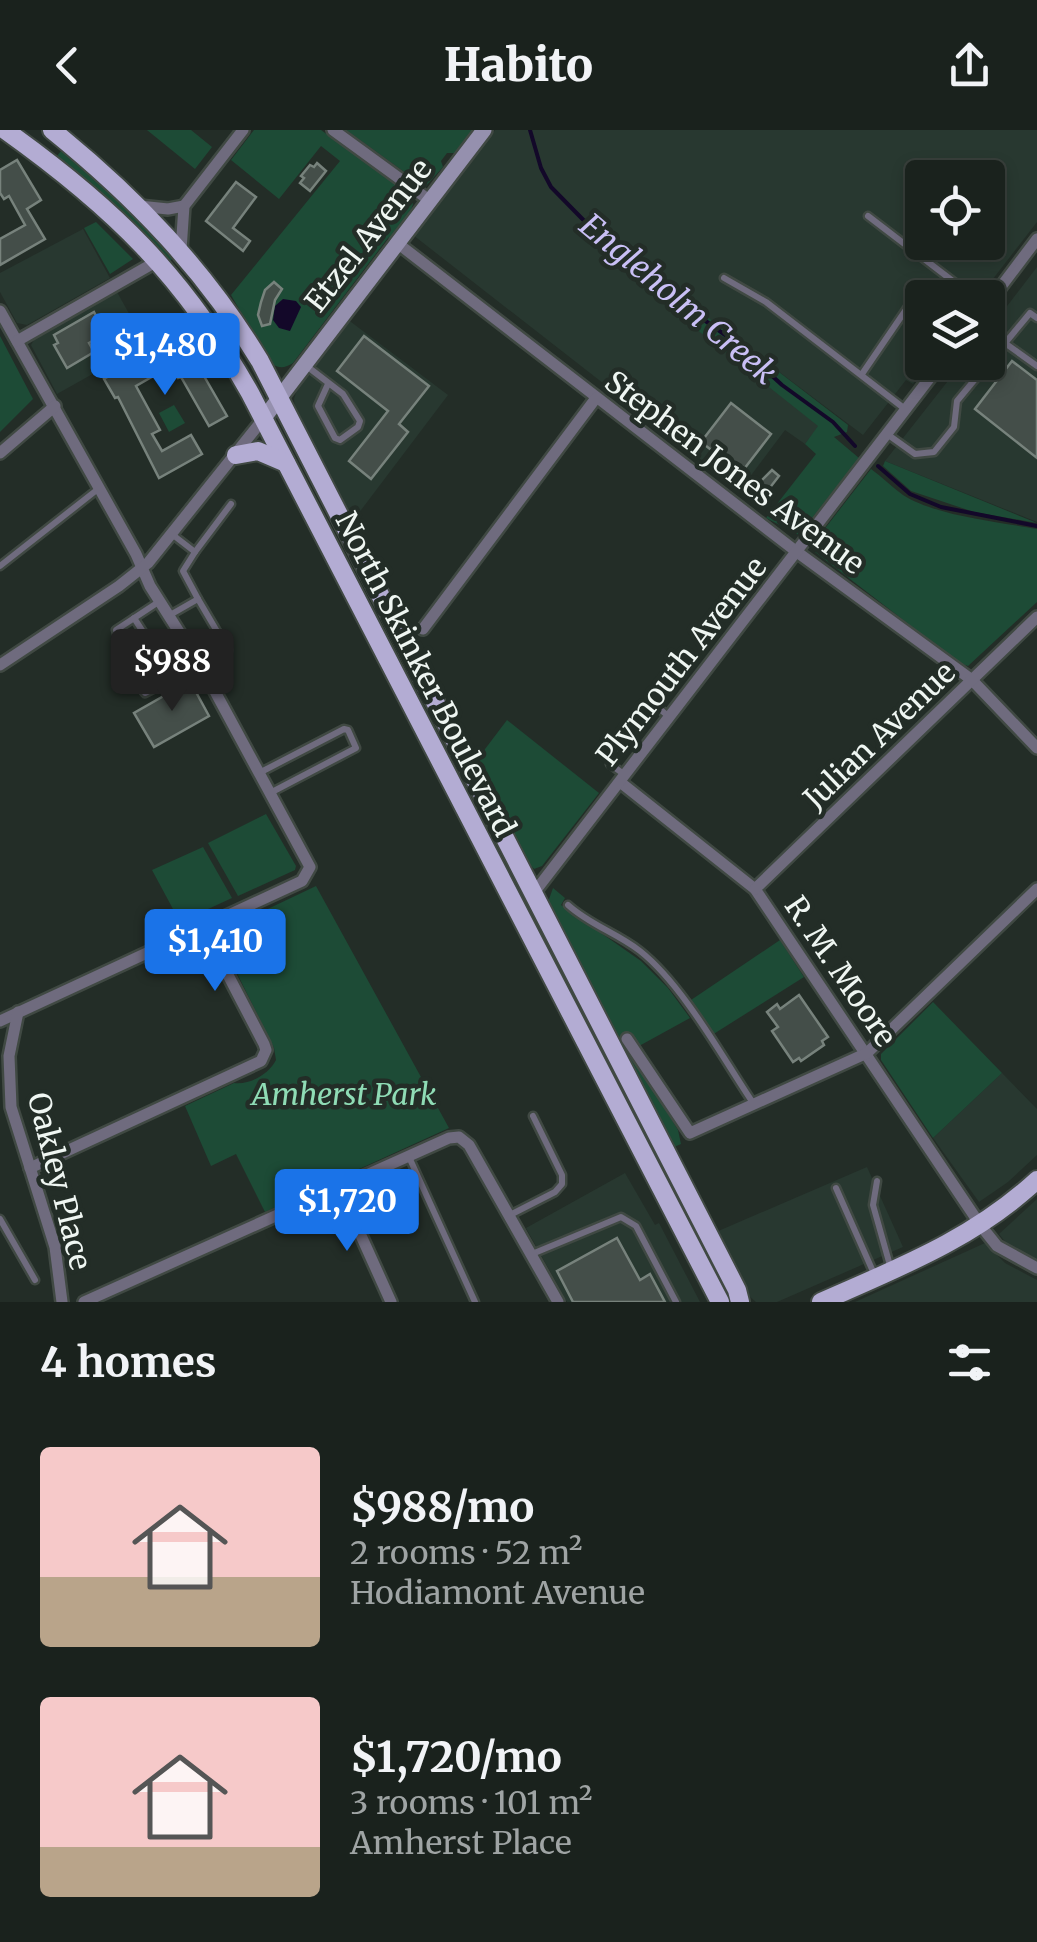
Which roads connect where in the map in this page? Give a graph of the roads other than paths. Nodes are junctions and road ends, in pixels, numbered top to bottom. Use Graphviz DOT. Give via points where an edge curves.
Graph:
graph roads {
  1 [pos="6,130"];
  2 [pos="35,130"];
  3 [pos="52,130"];
  4 [pos="243,130"];
  5 [pos="333,130"];
  6 [pos="484,130"];
  7 [pos="85,157"];
  8 [pos="429,200"];
  9 [pos="139,206"];
  10 [pos="184,206"];
  11 [pos="868,216"];
  12 [pos="396,242"];
  13 [pos="1034,248"];
  14 [pos="181,250"];
  15 [pos="158,260"];
  16 [pos="724,278"];
  17 [pos="952,280"];
  18 [pos="1005,283"];
  19 [pos="905,311"];
  20 [pos="1,317"];
  21 [pos="1037,318"];
  22 [pos="17,341"];
  23 [pos="1006,343"];
  24 [pos="303,363"];
  25 [pos="1037,366"];
  26 [pos="862,374"];
  27 [pos="928,380"];
  28 [pos="328,384"];
  29 [pos="279,396"];
  30 [pos="596,398"];
  31 [pos="55,406"];
  32 [pos="906,410"];
  33 [pos="264,418"];
  34 [pos="887,434"];
  35 [pos="0,453"];
  36 [pos="236,455"];
  37 [pos="286,463"];
  38 [pos="99,488"];
  39 [pos="231,504"];
  40 [pos="173,535"];
  41 [pos="195,552"];
  42 [pos="796,552"];
  43 [pos="0,566"];
  44 [pos="142,568"];
  45 [pos="198,599"];
  46 [pos="160,600"];
  47 [pos="170,615"];
  48 [pos="1037,616"];
  49 [pos="134,618"];
  50 [pos="423,629"];
  51 [pos="0,664"];
  52 [pos="203,668"];
  53 [pos="173,678"];
  54 [pos="972,680"];
  55 [pos="669,716"];
  56 [pos="1037,748"];
  57 [pos="261,772"];
  58 [pos="622,778"];
  59 [pos="272,792"];
  60 [pos="755,889"];
  61 [pos="1037,889"];
  62 [pos="533,894"];
  63 [pos="568,904"];
  64 [pos="204,927"];
  65 [pos="18,1012"];
  66 [pos="0,1020"];
  67 [pos="627,1039"];
  68 [pos="867,1052"];
  69 [pos="754,1104"];
  70 [pos="533,1116"];
  71 [pos="410,1157"];
  72 [pos="30,1168"];
  73 [pos="1037,1180"];
  74 [pos="877,1181"];
  75 [pos="836,1188"];
  76 [pos="340,1189"];
  77 [pos="509,1216"];
  78 [pos="0,1219"];
  79 [pos="981,1226"];
  80 [pos="531,1254"];
  81 [pos="1037,1268"];
  82 [pos="883,1274"];
  83 [pos="707,1277"];
  84 [pos="35,1280"];
  85 [pos="62,1302"];
  86 [pos="84,1302"];
  87 [pos="391,1302"];
  88 [pos="474,1302"];
  89 [pos="558,1302"];
  90 [pos="676,1302"];
  91 [pos="710,1302"];
  92 [pos="720,1302"];
  93 [pos="740,1302"];
  94 [pos="821,1302"];
  1 -- 15 [label="main road, North Skinker Boulevard" via="84,188"];
  2 -- 7 [label="main road"];
  3 -- 7 [label="main road, North Skinker Boulevard"];
  4 -- 10 [label="street"];
  5 -- 8 [label="street"];
  6 -- 8 [label="street, Etzel Avenue"];
  7 -- 9 [label="main road, North Skinker Boulevard"];
  8 -- 12 [label="street, Etzel Avenue"];
  9 -- 10 [label="street"];
  9 -- 14 [label="main road, North Skinker Boulevard"];
  10 -- 14 [label="street"];
  11 -- 17 [label="lane"];
  12 -- 24 [label="street, Etzel Avenue"];
  12 -- 30 [label="street, Stephen Jones Avenue"];
  13 -- 18 [label="street"];
  14 -- 29 [label="main road, North Skinker Boulevard" via="240,327"];
  15 -- 22 [label="street"];
  15 -- 33 [label="main road, North Skinker Boulevard" via="216,334"];
  16 -- 26 [label="lane"];
  19 -- 26 [label="lane"];
  20 -- 22 [label="street"];
  21 -- 23 [label="lane" via="1030,313"];
  22 -- 31 [label="street"];
  23 -- 25 [label="lane"];
  23 -- 34 [label="lane" via="958,402 954,427 934,452 915,454"];
  24 -- 28 [label="lane"];
  24 -- 29 [label="street, Etzel Avenue"];
  26 -- 32 [label="lane"];
  27 -- 32 [label="street, Plymouth Avenue"];
  28 -- 28 [label="lane" via="360,421 340,440 318,406"];
  29 -- 33 [label="street, Etzel Avenue"];
  29 -- 62 [label="main road, North Skinker Boulevard"];
  30 -- 42 [label="street, Stephen Jones Avenue"];
  30 -- 50 [label="street"];
  31 -- 35 [label="street"];
  31 -- 38 [label="street"];
  32 -- 34 [label="street, Plymouth Avenue"];
  33 -- 36 [label="street, Etzel Avenue"];
  33 -- 37 [label="main road, North Skinker Boulevard"];
  34 -- 42 [label="street, Plymouth Avenue"];
  36 -- 37 [label="main road" via="258,452"];
  36 -- 40 [label="street, Etzel Avenue"];
  37 -- 83 [label="main road, North Skinker Boulevard"];
  38 -- 43 [label="lane"];
  38 -- 44 [label="street"];
  39 -- 41 [label="lane"];
  40 -- 41 [label="lane"];
  40 -- 44 [label="street, Etzel Avenue"];
  41 -- 45 [label="lane" via="183,571"];
  42 -- 54 [label="street, Stephen Jones Avenue"];
  42 -- 55 [label="street, Plymouth Avenue"];
  44 -- 46 [label="street"];
  44 -- 51 [label="street, Etzel Avenue"];
  45 -- 47 [label="lane"];
  45 -- 52 [label="lane" via="228,650 226,661"];
  46 -- 47 [label="street"];
  46 -- 49 [label="lane"];
  47 -- 52 [label="street"];
  48 -- 54 [label="street, Julian Avenue"];
  49 -- 53 [label="lane"];
  49 -- 53 [label="lane" via="115,636 126,669 145,693"];
  52 -- 53 [label="lane"];
  52 -- 57 [label="street"];
  54 -- 56 [label="street, Stephen Jones Avenue"];
  54 -- 60 [label="street, Julian Avenue"];
  55 -- 58 [label="street, Plymouth Avenue"];
  55 -- 58 [label="lane" via="654,704 645,706 608,755"];
  57 -- 59 [label="street"];
  57 -- 59 [label="lane" via="348,730 354,750"];
  58 -- 60 [label="street, R. M. Moore"];
  58 -- 62 [label="street, Plymouth Avenue"];
  59 -- 64 [label="street" via="310,873"];
  60 -- 68 [label="street, R. M. Moore"];
  61 -- 68 [label="street"];
  62 -- 93 [label="main road, North Skinker Boulevard"];
  63 -- 69 [label="lane" via="585,921 639,950 668,979"];
  64 -- 65 [label="street"];
  64 -- 72 [label="street" via="264,1044 264,1056"];
  65 -- 66 [label="street"];
  65 -- 72 [label="street, Oakley Place" via="9,1056 11,1107"];
  67 -- 69 [label="street" via="690,1133"];
  68 -- 69 [label="street"];
  68 -- 79 [label="street, R. M. Moore"];
  70 -- 77 [label="lane" via="562,1184"];
  71 -- 76 [label="street"];
  71 -- 77 [label="street" via="458,1138 469,1145"];
  71 -- 88 [label="lane"];
  72 -- 85 [label="street, Oakley Place" via="56,1247"];
  73 -- 79 [label="main road"];
  74 -- 82 [label="lane" via="873,1205"];
  75 -- 82 [label="lane"];
  76 -- 86 [label="street"];
  76 -- 87 [label="street"];
  77 -- 80 [label="street"];
  78 -- 84 [label="lane"];
  79 -- 81 [label="street, R. M. Moore" via="997,1246"];
  79 -- 82 [label="main road"];
  80 -- 89 [label="street"];
  80 -- 90 [label="lane" via="621,1217 636,1226"];
  82 -- 94 [label="main road"];
  83 -- 91 [label="main road"];
  83 -- 92 [label="main road, North Skinker Boulevard"];
}
